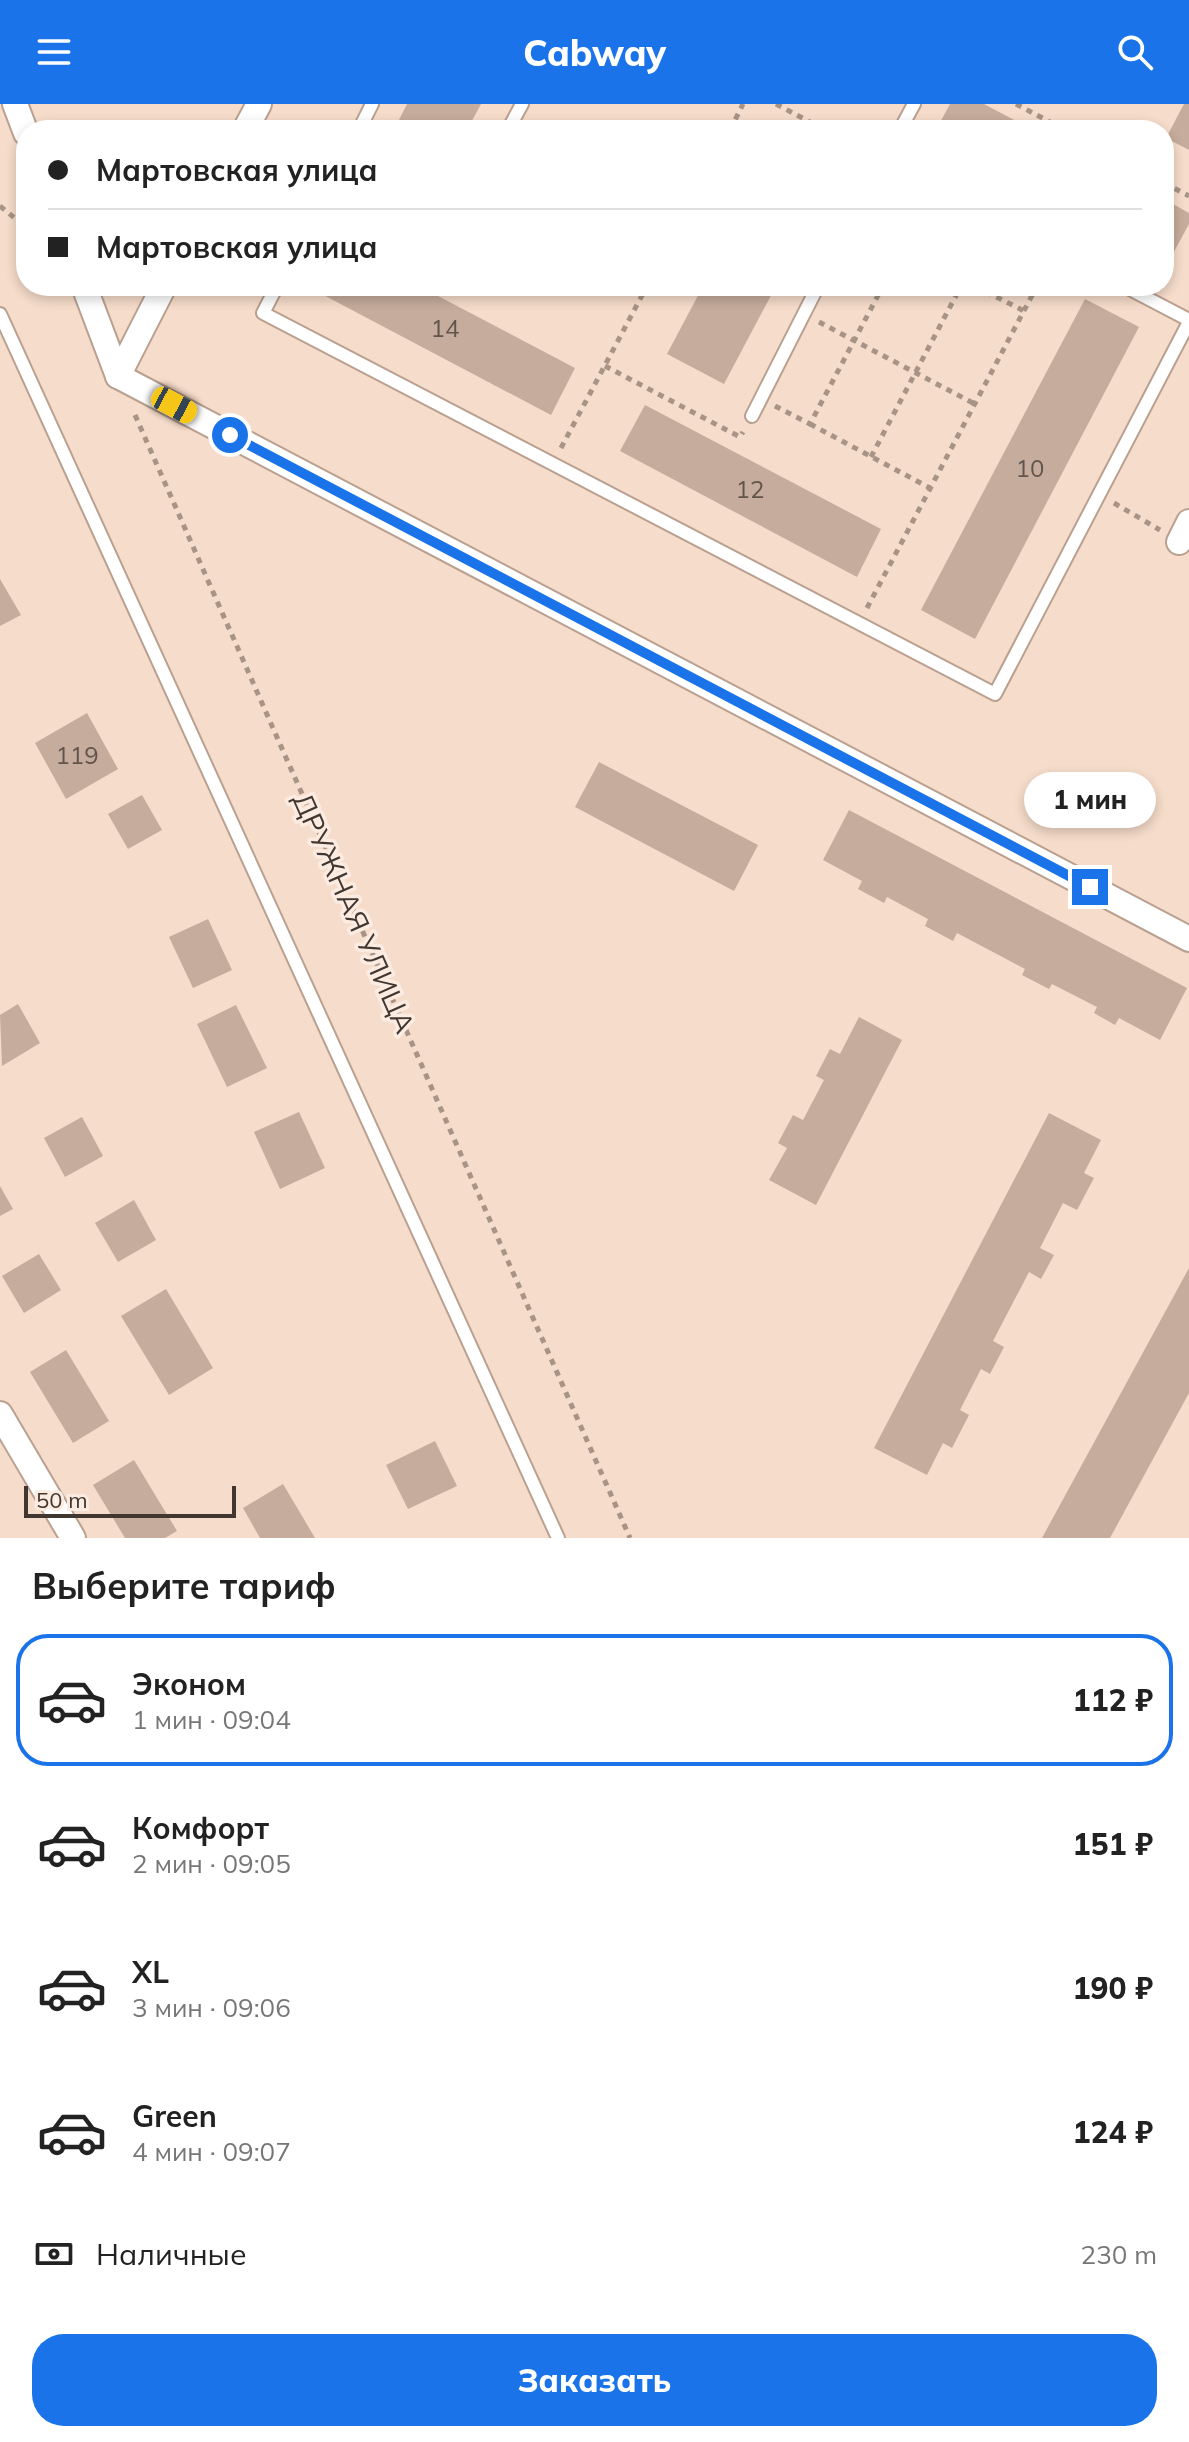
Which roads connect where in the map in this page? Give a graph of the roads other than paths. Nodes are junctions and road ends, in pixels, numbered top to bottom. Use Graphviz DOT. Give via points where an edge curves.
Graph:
graph roads {
  1 [pos="88,296"];
  2 [pos="159,296"];
  3 [pos="272,296"];
  4 [pos="813,296"];
  5 [pos="1143,296"];
  6 [pos="0,314"];
  7 [pos="1189,321"];
  8 [pos="118,376"];
  9 [pos="752,416"];
  10 [pos="1189,939"];
  11 [pos="0,1414"];
  12 [pos="73,1538"];
  13 [pos="558,1538"];
  1 -- 8 [label="street"];
  2 -- 8 [label="street"];
  3 -- 7 [label="lane" via="263,313 995,694"];
  4 -- 9 [label="lane"];
  5 -- 7 [label="lane"];
  6 -- 13 [label="lane"];
  8 -- 10 [label="street"];
  11 -- 12 [label="street"];
}
